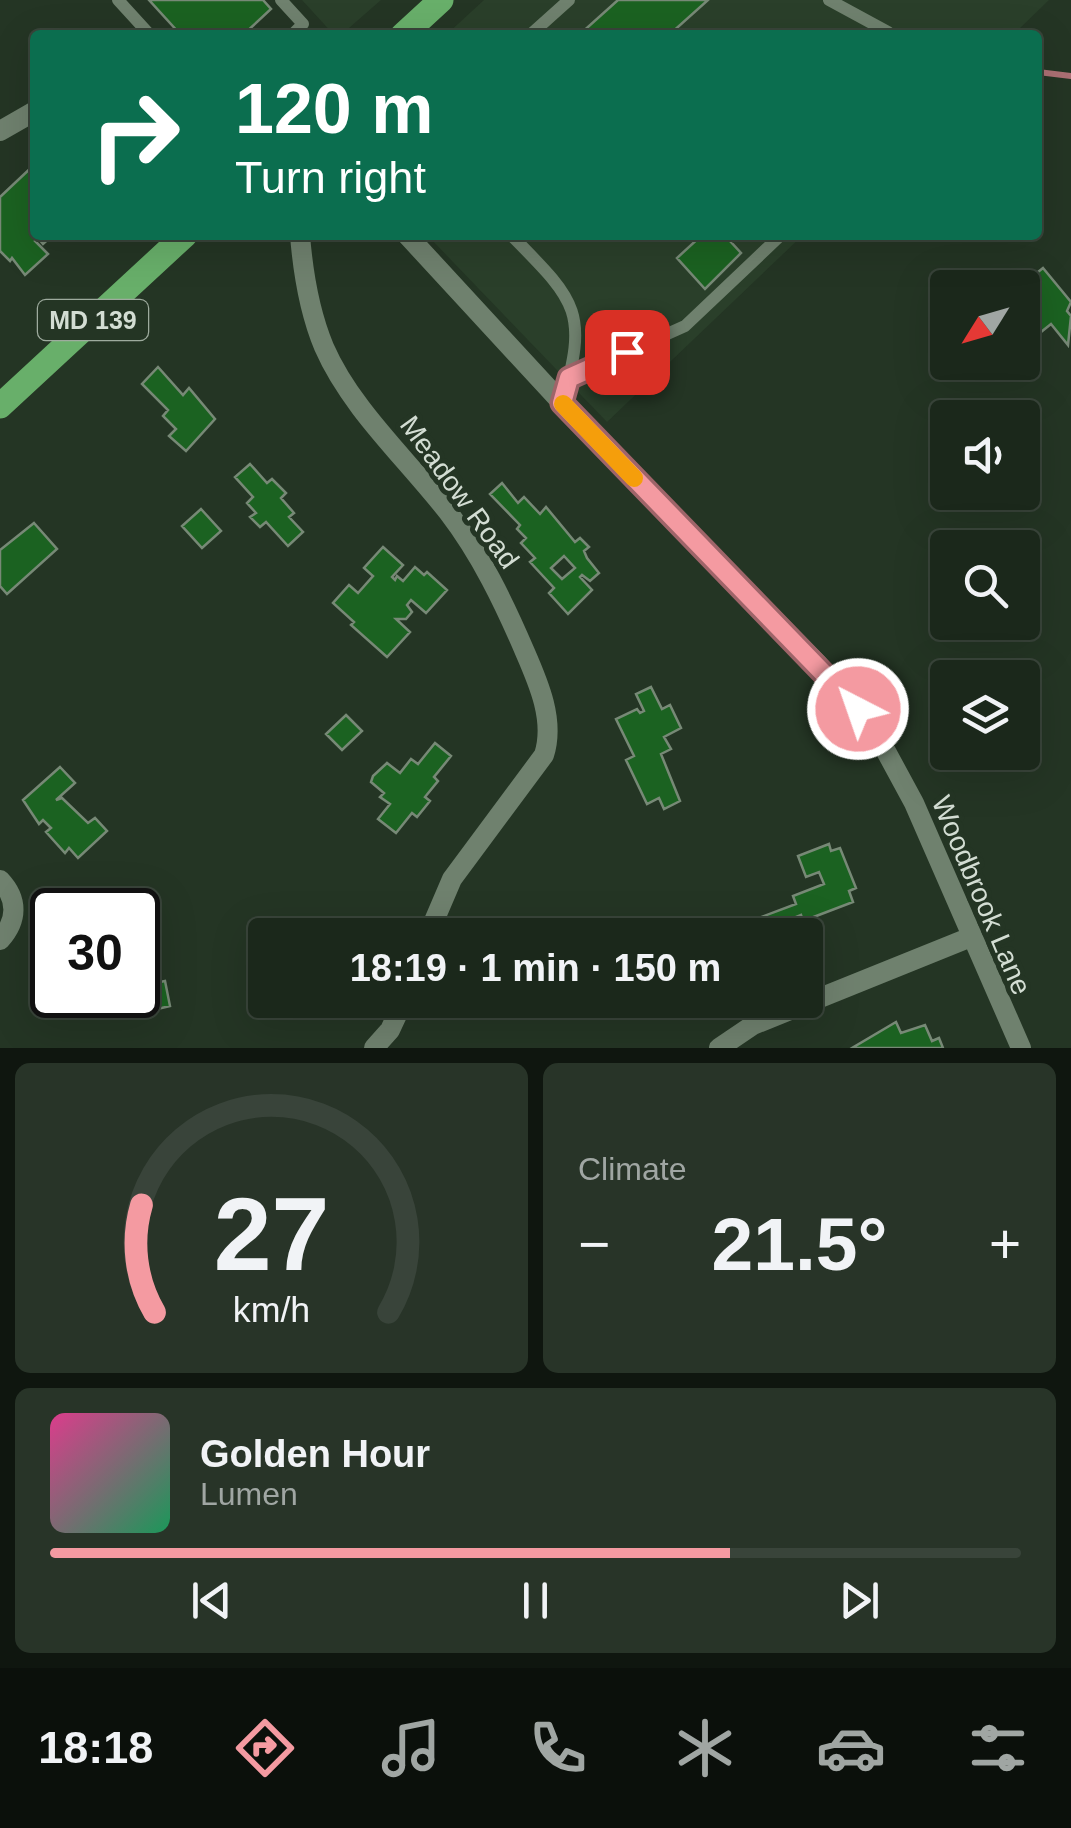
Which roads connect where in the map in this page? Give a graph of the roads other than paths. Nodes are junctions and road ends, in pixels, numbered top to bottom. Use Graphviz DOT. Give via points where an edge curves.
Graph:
graph roads {
  1 [pos="118,0"];
  2 [pos="281,0"];
  3 [pos="569,0"];
  4 [pos="829,0"];
  5 [pos="435,2"];
  6 [pos="145,30"];
  7 [pos="297,30"];
  8 [pos="408,30"];
  9 [pos="536,30"];
  10 [pos="884,30"];
  11 [pos="30,114"];
  12 [pos="0,130"];
  13 [pos="179,240"];
  14 [pos="301,240"];
  15 [pos="419,240"];
  16 [pos="515,240"];
  17 [pos="776,240"];
  18 [pos="569,378"];
  19 [pos="562,403"];
  20 [pos="0,406"];
  21 [pos="0,880"];
  22 [pos="436,918"];
  23 [pos="971,938"];
  24 [pos="0,940"];
  25 [pos="396,1018"];
  26 [pos="374,1048"];
  27 [pos="719,1048"];
  28 [pos="1021,1048"];
  1 -- 6 [label="lane"];
  2 -- 7 [label="lane" via="304,24"];
  3 -- 9 [label="lane"];
  4 -- 10 [label="lane"];
  5 -- 8 [label="main road"];
  11 -- 12 [label="street"];
  13 -- 20 [label="main road, MD 139"];
  14 -- 22 [label="street, Meadow Road" via="325,349 484,566 547,716 544,755 463,863"];
  15 -- 19 [label="street, Woodbrook Lane"];
  16 -- 18 [label="lane" via="572,303 576,338"];
  17 -- 18 [label="lane" via="684,326"];
  18 -- 19 [label="lane"];
  19 -- 23 [label="street, Woodbrook Lane" via="818,664 875,731 914,802"];
  21 -- 24 [label="street" via="15,914"];
  23 -- 27 [label="street" via="753,1025"];
  23 -- 28 [label="street, Woodbrook Lane"];
  25 -- 26 [label="street"];
}
